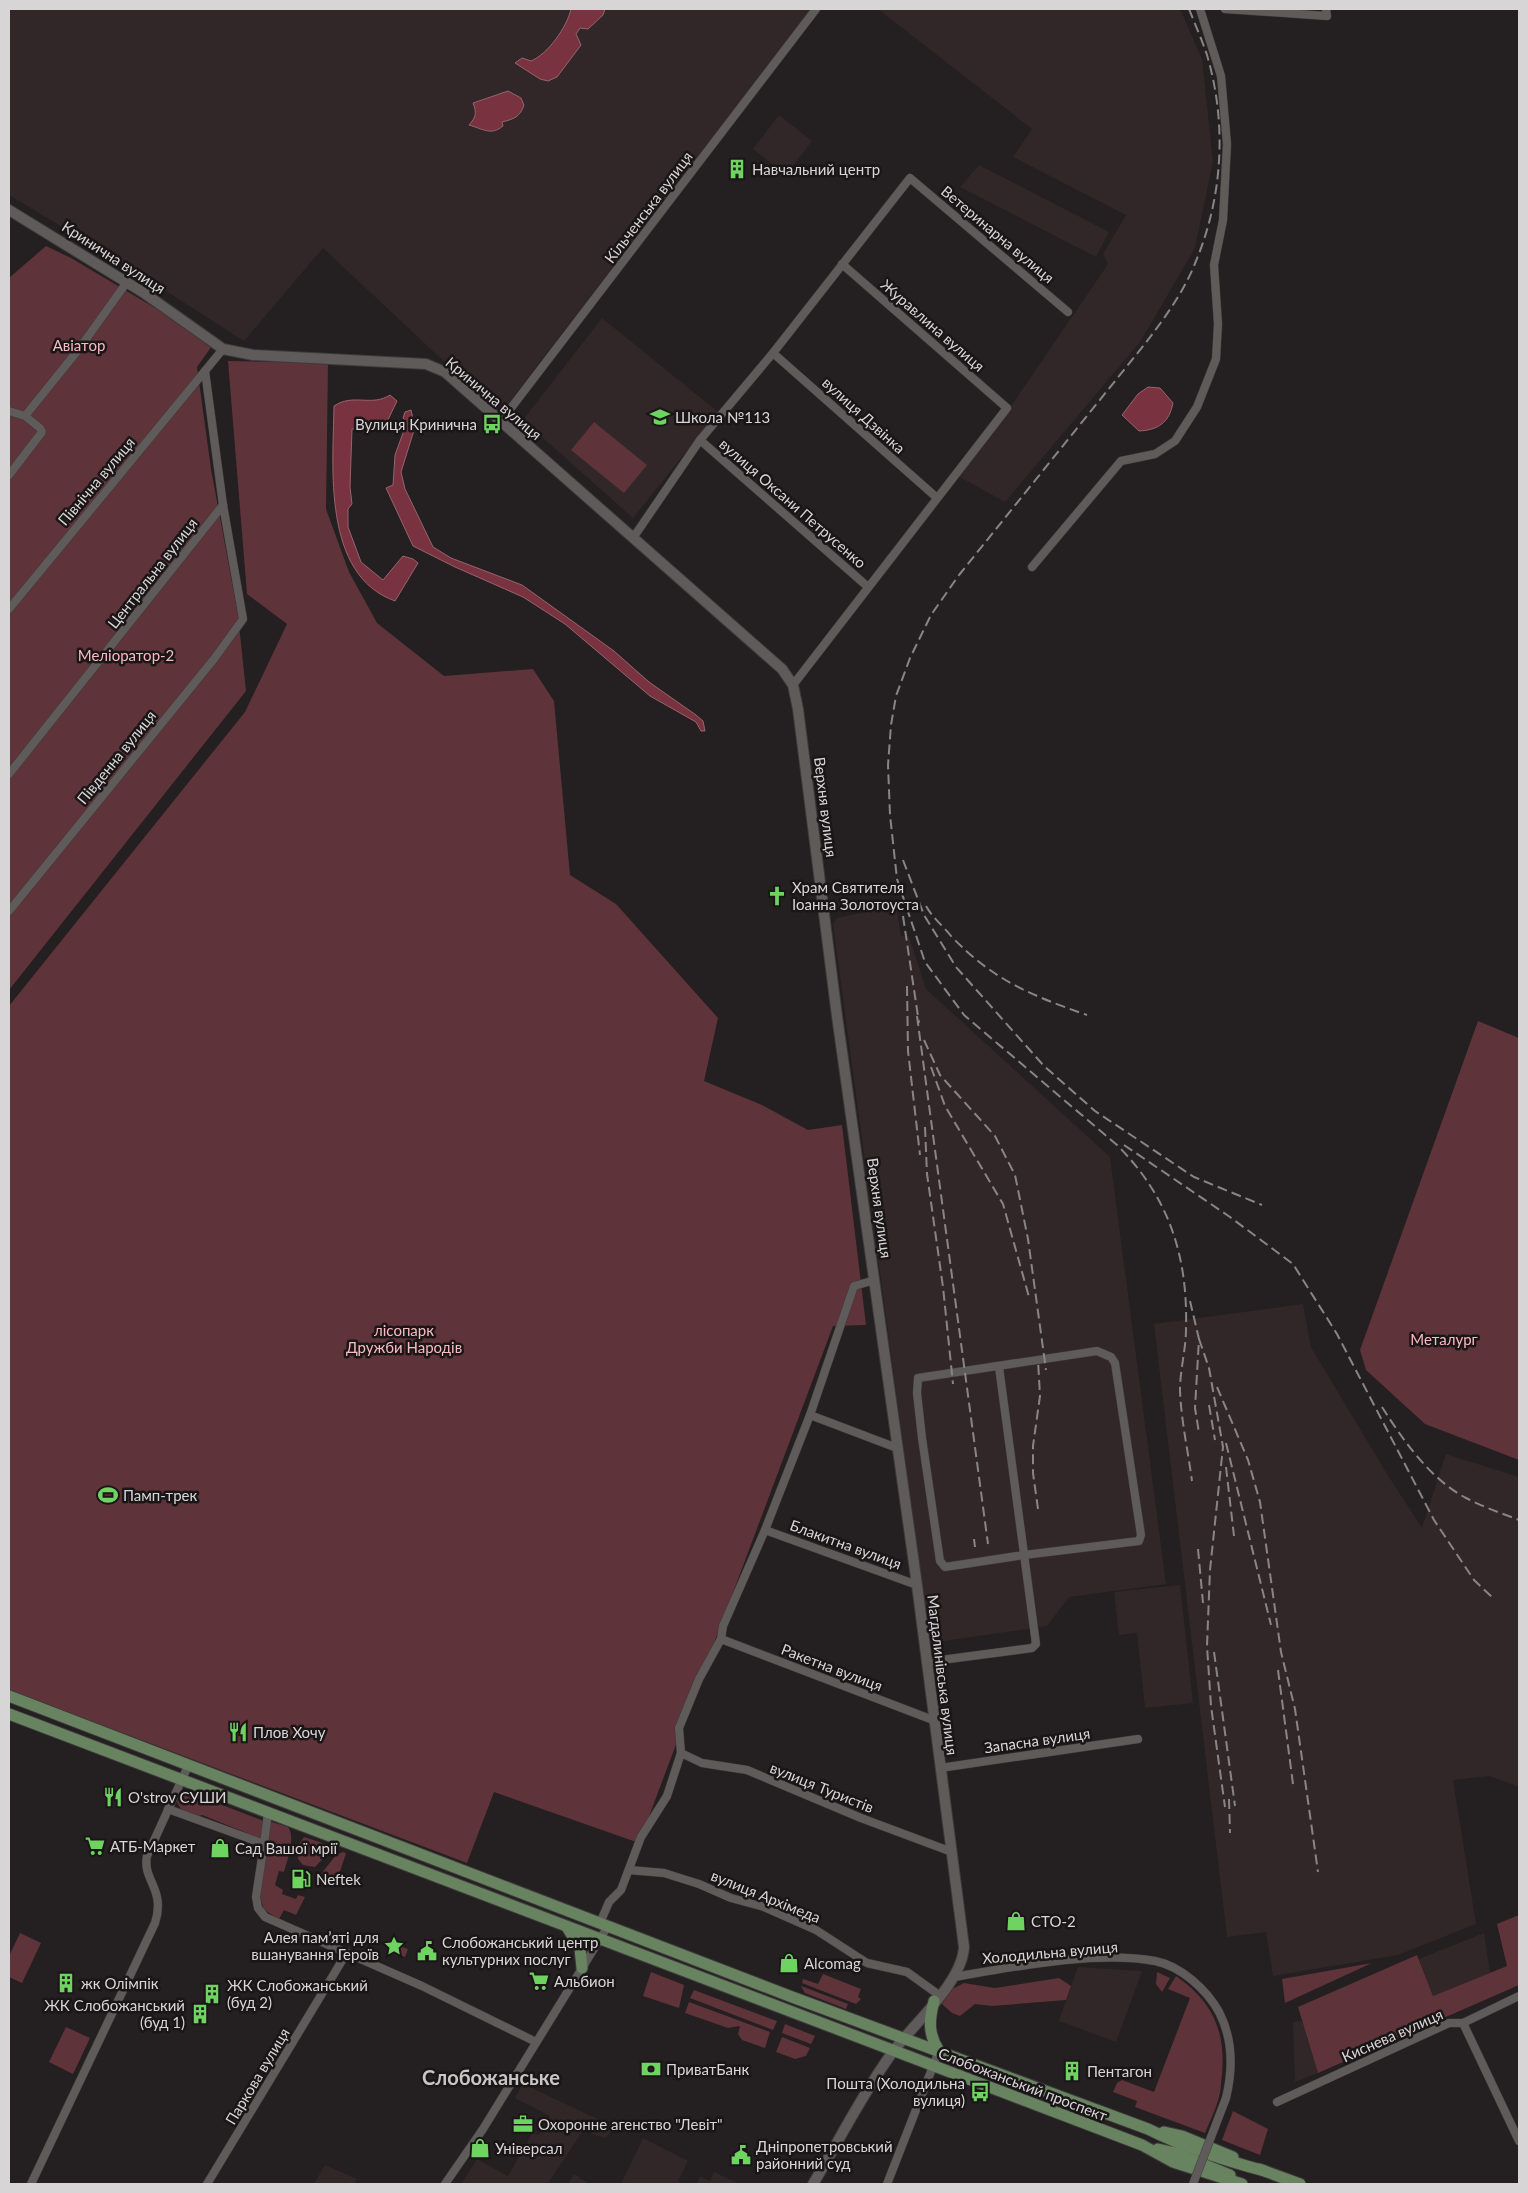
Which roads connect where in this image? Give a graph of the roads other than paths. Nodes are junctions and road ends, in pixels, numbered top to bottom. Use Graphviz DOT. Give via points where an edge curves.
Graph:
graph roads {
  1 [pos="816,9"];
  2 [pos="1200,9"];
  3 [pos="1225,9"];
  4 [pos="1327,13"];
  5 [pos="9,210"];
  6 [pos="842,264"];
  7 [pos="127,282"];
  8 [pos="1068,312"];
  9 [pos="223,349"];
  10 [pos="774,353"];
  11 [pos="205,371"];
  12 [pos="9,411"];
  13 [pos="25,416"];
  14 [pos="501,421"];
  15 [pos="700,440"];
  16 [pos="9,475"];
  17 [pos="936,498"];
  18 [pos="222,505"];
  19 [pos="633,538"];
  20 [pos="1032,567"];
  21 [pos="868,587"];
  22 [pos="9,609"];
  23 [pos="793,685"];
  24 [pos="9,774"];
  25 [pos="9,911"];
  26 [pos="875,1280"];
  27 [pos="999,1367"];
  28 [pos="810,1415"];
  29 [pos="896,1448"];
  30 [pos="766,1530"];
  31 [pos="1024,1555"];
  32 [pos="917,1584"];
  33 [pos="721,1639"];
  34 [pos="926,1662"];
  35 [pos="9,1696"];
  36 [pos="9,1714"];
  37 [pos="933,1720"];
  38 [pos="1138,1740"];
  39 [pos="681,1753"];
  40 [pos="188,1766"];
  41 [pos="940,1768"];
  42 [pos="183,1781"];
  43 [pos="168,1809"];
  44 [pos="268,1814"];
  45 [pos="264,1844"];
  46 [pos="952,1852"];
  47 [pos="628,1870"];
  48 [pos="604,1925"];
  49 [pos="567,1927"];
  50 [pos="600,1940"];
  51 [pos="346,1954"];
  52 [pos="582,1968"];
  53 [pos="954,1976"];
  54 [pos="1519,1996"];
  55 [pos="937,1998"];
  56 [pos="1463,2023"];
  57 [pos="904,2039"];
  58 [pos="536,2042"];
  59 [pos="893,2051"];
  60 [pos="939,2051"];
  61 [pos="933,2067"];
  62 [pos="1277,2102"];
  63 [pos="1519,2141"];
  64 [pos="1142,2146"];
  65 [pos="31,2184"];
  66 [pos="208,2184"];
  67 [pos="445,2184"];
  68 [pos="813,2184"];
  69 [pos="887,2184"];
  70 [pos="1193,2184"];
  71 [pos="1242,2184"];
  72 [pos="1249,2184"];
  73 [pos="1300,2184"];
  1 -- 14 [label="street, Кільченська вулиця"];
  2 -- 20 [label="street" via="1221,76 1227,144 1224,220 1214,265 1218,324 1216,359 1197,407 1175,441 1155,454 1121,461"];
  3 -- 4 [label="street"];
  5 -- 7 [label="street, Кринична вулиця"];
  6 -- 8 [label="street, Ветеринарна вулиця" via="910,178"];
  6 -- 10 [label="street"];
  6 -- 17 [label="street, Журавлина вулиця" via="1007,408"];
  7 -- 9 [label="street, Кринична вулиця"];
  7 -- 13 [label="street"];
  9 -- 11 [label="street, Північна вулиця"];
  9 -- 14 [label="street, Кринична вулиця" via="253,355 426,364 445,372"];
  10 -- 15 [label="street"];
  10 -- 17 [label="street, вулиця Дзвінка"];
  11 -- 18 [label="street"];
  11 -- 22 [label="street, Північна вулиця"];
  12 -- 13 [label="street"];
  13 -- 16 [label="street" via="42,432"];
  14 -- 19 [label="street, Кринична вулиця"];
  15 -- 19 [label="street"];
  15 -- 21 [label="street, вулиця Оксани Петрусенко"];
  17 -- 21 [label="street"];
  18 -- 24 [label="street, Центральна вулиця"];
  18 -- 25 [label="street, Південна вулиця" via="243,619"];
  19 -- 23 [label="street, Кринична вулиця" via="782,669"];
  21 -- 23 [label="street"];
  23 -- 26 [label="street, Верхня вулиця" via="836,1016"];
  26 -- 28 [label="street" via="854,1286"];
  26 -- 29 [label="street, Магдалинівська вулиця"];
  27 -- 31 [label="street"];
  27 -- 31 [label="street" via="918,1378 922,1438 942,1565"];
  27 -- 31 [label="street" via="1097,1351 1112,1357 1141,1535 1139,1541 1132,1543"];
  28 -- 29 [label="street"];
  28 -- 30 [label="street"];
  29 -- 32 [label="street, Магдалинівська вулиця"];
  30 -- 32 [label="street, Блакитна вулиця"];
  30 -- 33 [label="street" via="723,1626"];
  31 -- 34 [label="street" via="1035,1647"];
  32 -- 34 [label="street, Магдалинівська вулиця"];
  33 -- 37 [label="street, Ракетна вулиця"];
  33 -- 39 [label="street" via="698,1679 679,1728"];
  34 -- 37 [label="street, Магдалинівська вулиця"];
  35 -- 40 [label="main road, Слобожанський проспект"];
  36 -- 42 [label="main road, Слобожанський проспект"];
  37 -- 41 [label="street, Магдалинівська вулиця"];
  38 -- 41 [label="street, Запасна вулиця"];
  39 -- 46 [label="street, вулиця Туристів" via="702,1763 747,1770"];
  39 -- 47 [label="street" via="667,1796 641,1837"];
  40 -- 42 [label="street"];
  40 -- 48 [label="main road, Слобожанський проспект"];
  41 -- 46 [label="street, Магдалинівська вулиця"];
  42 -- 43 [label="street"];
  42 -- 44 [label="main road, Слобожанський проспект"];
  43 -- 45 [label="street"];
  43 -- 65 [label="street" via="145,1863 158,1902 155,1922"];
  44 -- 45 [label="street"];
  44 -- 49 [label="main road, Слобожанський проспект"];
  45 -- 51 [label="street" via="256,1897 258,1908 265,1917"];
  46 -- 53 [label="street, Магдалинівська вулиця" via="964,1947 962,1961"];
  47 -- 48 [label="street" via="621,1890 609,1902"];
  47 -- 55 [label="street, вулиця Архімеда" via="664,1873 764,1907 816,1930 867,1962 914,1976"];
  48 -- 50 [label="street"];
  48 -- 57 [label="main road, Слобожанський проспект"];
  49 -- 50 [label="main road, Слобожанський проспект"];
  49 -- 52 [label="main road" via="580,1948"];
  50 -- 52 [label="street"];
  50 -- 59 [label="main road, Слобожанський проспект"];
  51 -- 58 [label="street" via="422,1986"];
  51 -- 66 [label="street, Паркова вулиця"];
  52 -- 58 [label="street"];
  53 -- 55 [label="street, Магдалинівська вулиця"];
  53 -- 70 [label="street, Холодильна вулиця, bridge" via="1018,1966 1116,1958 1156,1961 1177,1970 1196,1984 1213,2001 1226,2026 1231,2065 1226,2098"];
  54 -- 56 [label="street, Киснева вулиця"];
  55 -- 57 [label="street, Магдалинівська вулиця"];
  55 -- 60 [label="main road" via="929,2025"];
  56 -- 62 [label="street, Киснева вулиця" via="1449,2023"];
  56 -- 63 [label="street"];
  57 -- 59 [label="street, Магдалинівська вулиця"];
  57 -- 60 [label="main road, Слобожанський проспект"];
  58 -- 67 [label="street"];
  59 -- 61 [label="main road, Слобожанський проспект"];
  59 -- 68 [label="street, Магдалинівська вулиця"];
  60 -- 61 [label="street"];
  60 -- 73 [label="main road, Слобожанський проспект" via="1148,2129 1212,2157"];
  61 -- 64 [label="main road, Слобожанський проспект"];
  61 -- 69 [label="street"];
  64 -- 71 [label="main road, Слобожанський проспект" via="1173,2162"];
  64 -- 72 [label="main road, Слобожанський проспект" via="1176,2153"];
}
